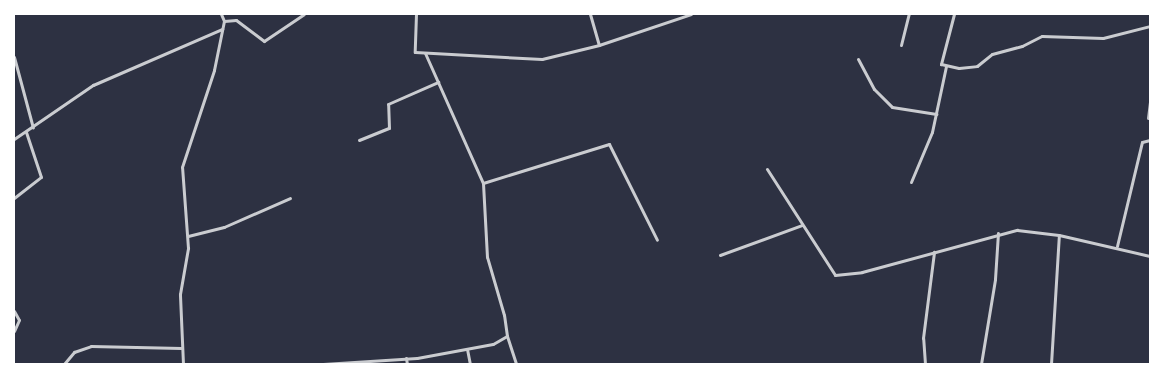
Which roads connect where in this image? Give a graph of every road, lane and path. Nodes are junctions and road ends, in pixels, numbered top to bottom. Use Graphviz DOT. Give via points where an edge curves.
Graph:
graph roads {
  1 [pos="222,14"];
  2 [pos="304,14"];
  3 [pos="416,14"];
  4 [pos="590,14"];
  5 [pos="691,14"];
  6 [pos="909,14"];
  7 [pos="954,14"];
  8 [pos="224,21"];
  9 [pos="1150,26"];
  10 [pos="222,28"];
  11 [pos="599,45"];
  12 [pos="901,45"];
  13 [pos="425,53"];
  14 [pos="14,56"];
  15 [pos="858,59"];
  16 [pos="946,66"];
  17 [pos="438,82"];
  18 [pos="1150,102"];
  19 [pos="936,114"];
  20 [pos="1148,118"];
  21 [pos="33,128"];
  22 [pos="26,132"];
  23 [pos="14,139"];
  24 [pos="359,140"];
  25 [pos="1150,140"];
  26 [pos="767,169"];
  27 [pos="911,182"];
  28 [pos="483,183"];
  29 [pos="14,198"];
  30 [pos="290,198"];
  31 [pos="802,225"];
  32 [pos="998,233"];
  33 [pos="1059,235"];
  34 [pos="188,236"];
  35 [pos="657,240"];
  36 [pos="1117,246"];
  37 [pos="934,252"];
  38 [pos="720,255"];
  39 [pos="1150,256"];
  40 [pos="14,311"];
  41 [pos="14,331"];
  42 [pos="507,336"];
  43 [pos="181,348"];
  44 [pos="467,349"];
  45 [pos="406,358"];
  46 [pos="64,364"];
  47 [pos="183,364"];
  48 [pos="323,364"];
  49 [pos="407,364"];
  50 [pos="470,364"];
  51 [pos="516,364"];
  52 [pos="925,364"];
  53 [pos="981,364"];
  54 [pos="1051,364"];
  1 -- 8 [label="street"];
  2 -- 8 [label="street" via="264,41 236,20"];
  3 -- 13 [label="street" via="415,52"];
  4 -- 11 [label="street"];
  5 -- 11 [label="street"];
  6 -- 12 [label="street"];
  7 -- 16 [label="street" via="941,64"];
  8 -- 10 [label="street"];
  9 -- 16 [label="street" via="1103,38 1042,36 1022,46 992,54 977,66"];
  10 -- 21 [label="street" via="93,86"];
  10 -- 34 [label="street" via="214,70 182,167"];
  11 -- 13 [label="street" via="542,59"];
  13 -- 17 [label="street"];
  14 -- 21 [label="street"];
  15 -- 19 [label="street" via="874,89 892,107"];
  16 -- 19 [label="street"];
  17 -- 24 [label="street" via="388,104 389,128"];
  17 -- 28 [label="street"];
  18 -- 20 [label="street"];
  19 -- 27 [label="street"];
  21 -- 22 [label="street"];
  22 -- 23 [label="street"];
  22 -- 29 [label="street" via="42,177"];
  25 -- 36 [label="street" via="1142,142"];
  26 -- 31 [label="street"];
  28 -- 35 [label="street" via="609,144"];
  28 -- 42 [label="street" via="487,257 502,305"];
  30 -- 34 [label="street" via="224,227"];
  31 -- 37 [label="street" via="835,275 862,272"];
  31 -- 38 [label="street"];
  32 -- 33 [label="street" via="1017,230"];
  32 -- 37 [label="street"];
  32 -- 53 [label="street" via="995,279"];
  33 -- 36 [label="street"];
  33 -- 54 [label="street"];
  34 -- 43 [label="street" via="180,294"];
  36 -- 39 [label="street"];
  37 -- 52 [label="street" via="923,338"];
  40 -- 41 [label="street" via="19,320"];
  42 -- 44 [label="street" via="493,344"];
  42 -- 51 [label="street"];
  43 -- 46 [label="street" via="91,346 74,352"];
  43 -- 47 [label="street"];
  44 -- 45 [label="street"];
  44 -- 50 [label="street"];
  45 -- 48 [label="street"];
  45 -- 49 [label="street"];
}
